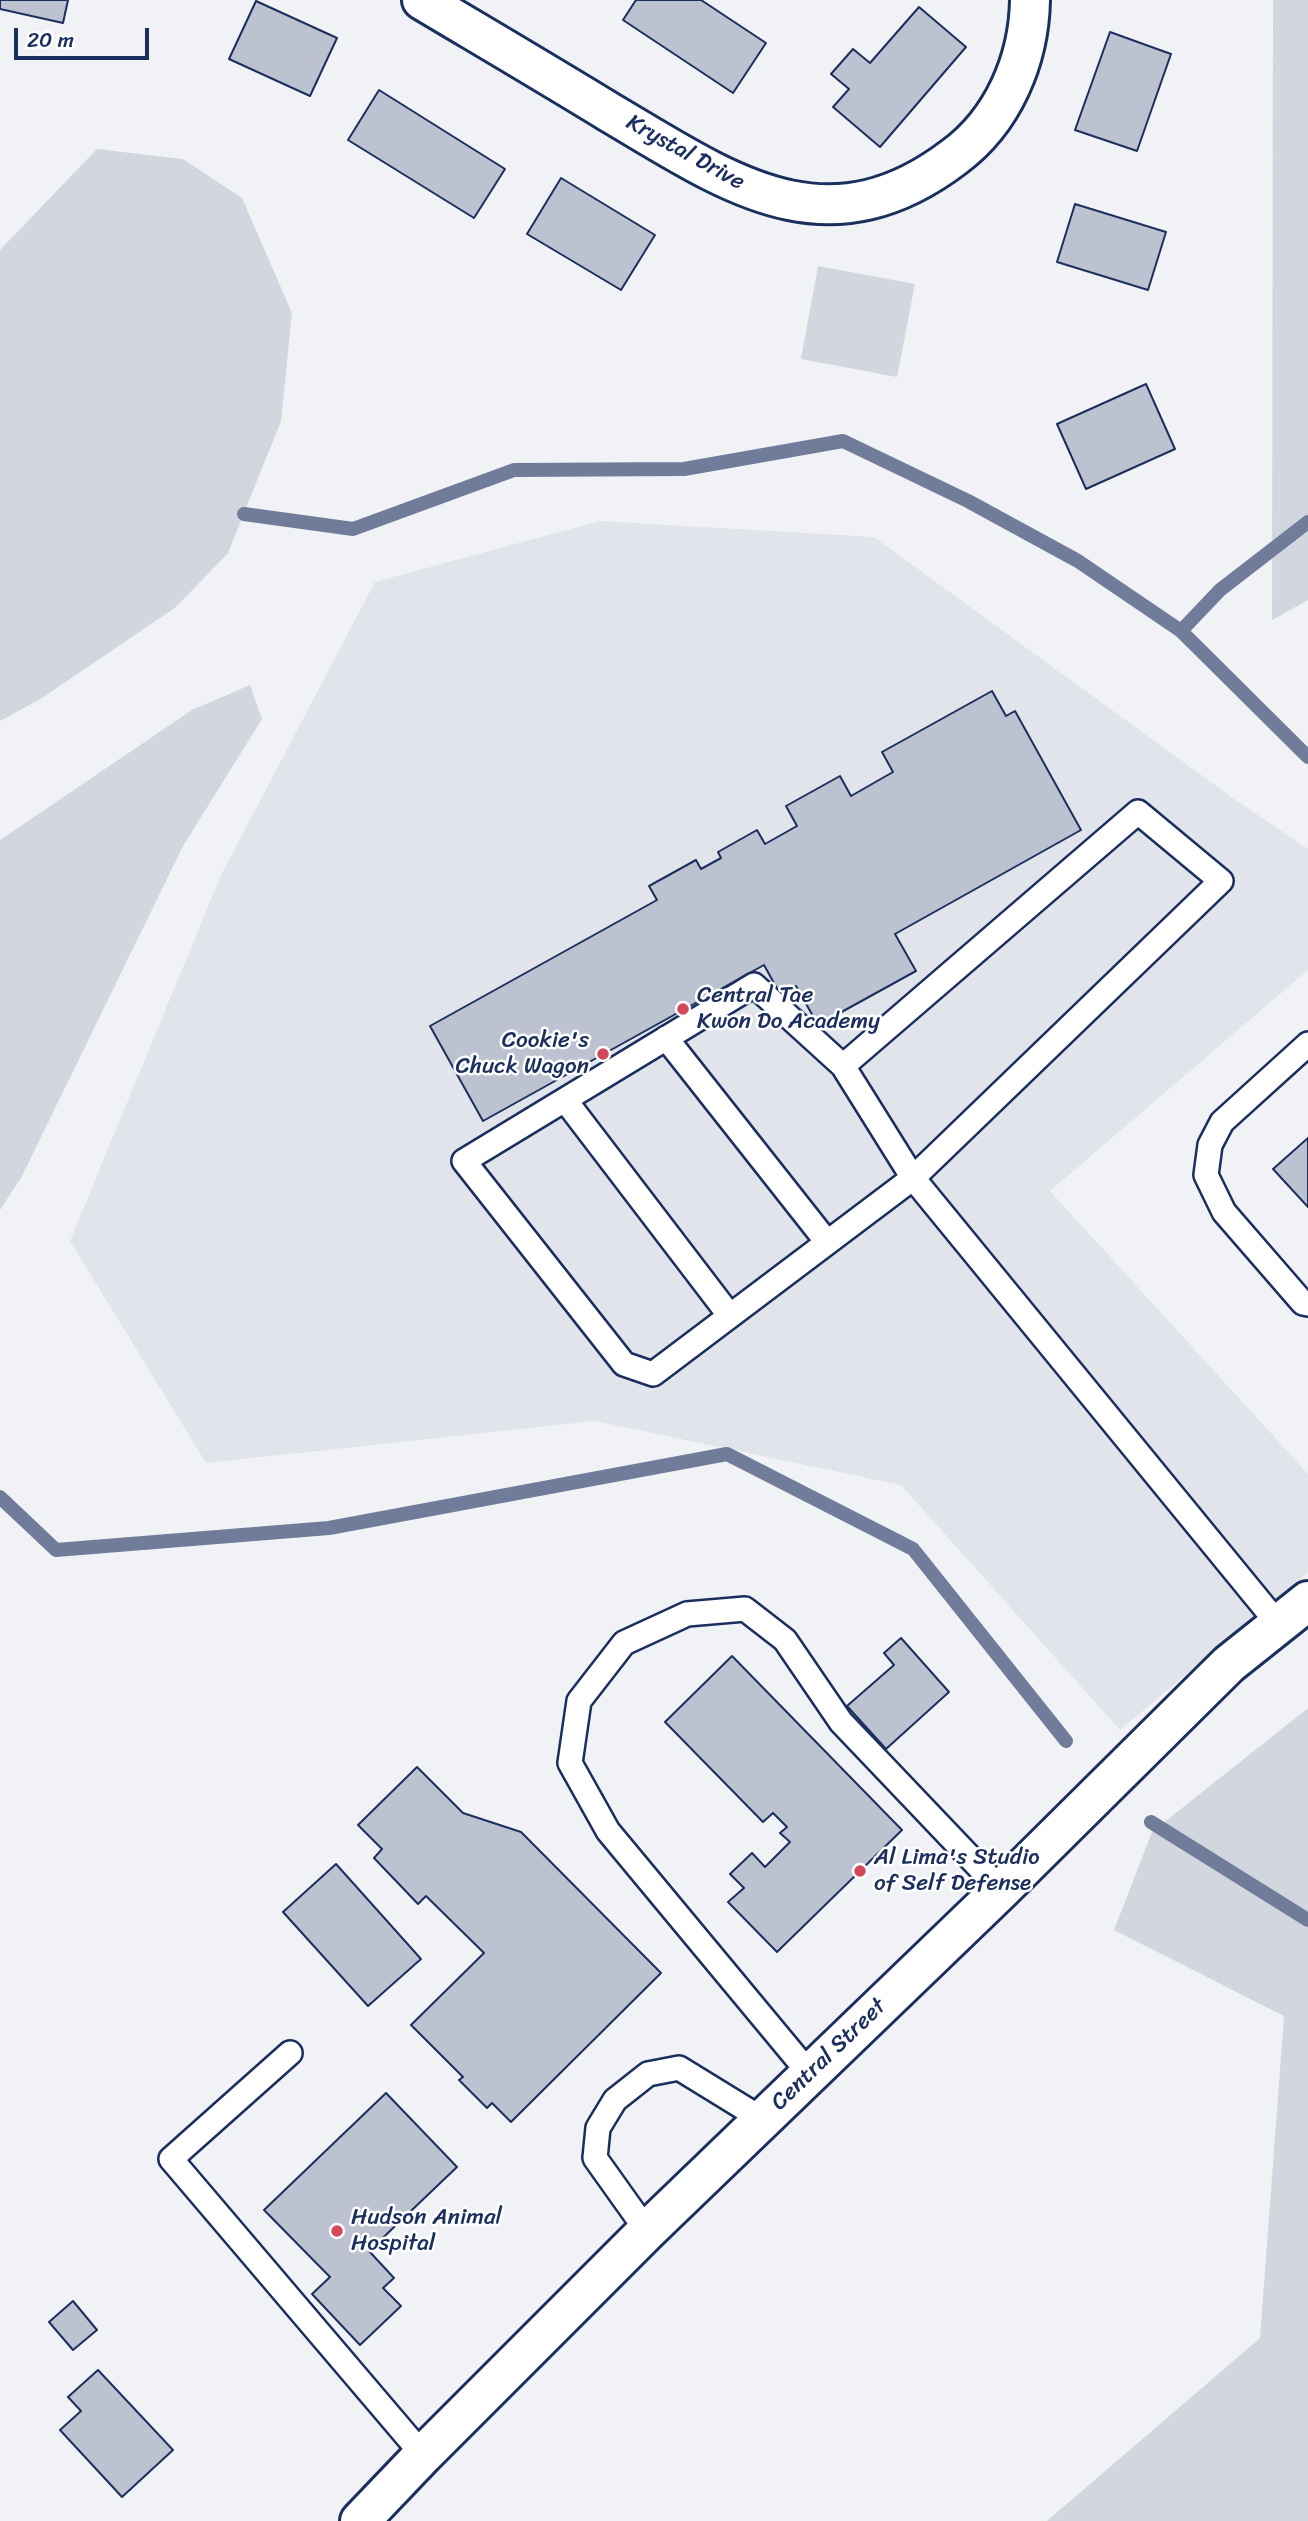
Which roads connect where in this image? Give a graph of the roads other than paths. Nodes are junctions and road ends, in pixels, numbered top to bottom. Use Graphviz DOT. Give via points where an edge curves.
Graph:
graph roads {
  1 [pos="422,0"];
  2 [pos="1030,0"];
  3 [pos="666,1038"];
  4 [pos="1308,1044"];
  5 [pos="843,1066"];
  6 [pos="565,1100"];
  7 [pos="913,1178"];
  8 [pos="827,1242"];
  9 [pos="1308,1304"];
  10 [pos="730,1316"];
  11 [pos="1294,1613"];
  12 [pos="1001,1890"];
  13 [pos="290,2053"];
  14 [pos="809,2073"];
  15 [pos="762,2119"];
  16 [pos="647,2231"];
  17 [pos="423,2455"];
  18 [pos="360,2521"];
  1 -- 2 [label="main road, Krystal Drive" via="704,168 762,195 822,204 882,196 911,185 961,152 1000,106 1014,79 1024,50"];
  3 -- 5 [label="lane" via="754,985"];
  3 -- 6 [label="lane"];
  3 -- 8 [label="lane"];
  4 -- 9 [label="lane" via="1222,1122 1210,1145 1206,1175 1224,1212"];
  5 -- 7 [label="lane"];
  5 -- 7 [label="lane" via="1138,812 1221,881"];
  6 -- 10 [label="lane"];
  6 -- 10 [label="lane" via="464,1161 624,1364 653,1374"];
  7 -- 8 [label="lane"];
  7 -- 11 [label="lane"];
  8 -- 10 [label="lane"];
  11 -- 12 [label="main road, Central Street" via="1229,1664"];
  12 -- 14 [label="main road, Central Street"];
  12 -- 14 [label="lane" via="841,1722 785,1640 745,1609 687,1614 624,1643 579,1701 570,1763 608,1831"];
  13 -- 17 [label="lane" via="171,2159"];
  14 -- 15 [label="main road, Central Street"];
  15 -- 16 [label="main road, Central Street"];
  15 -- 16 [label="lane" via="679,2068 648,2074 614,2101 597,2128 595,2158"];
  16 -- 17 [label="main road, Central Street"];
  17 -- 18 [label="main road, Central Street"];
}
